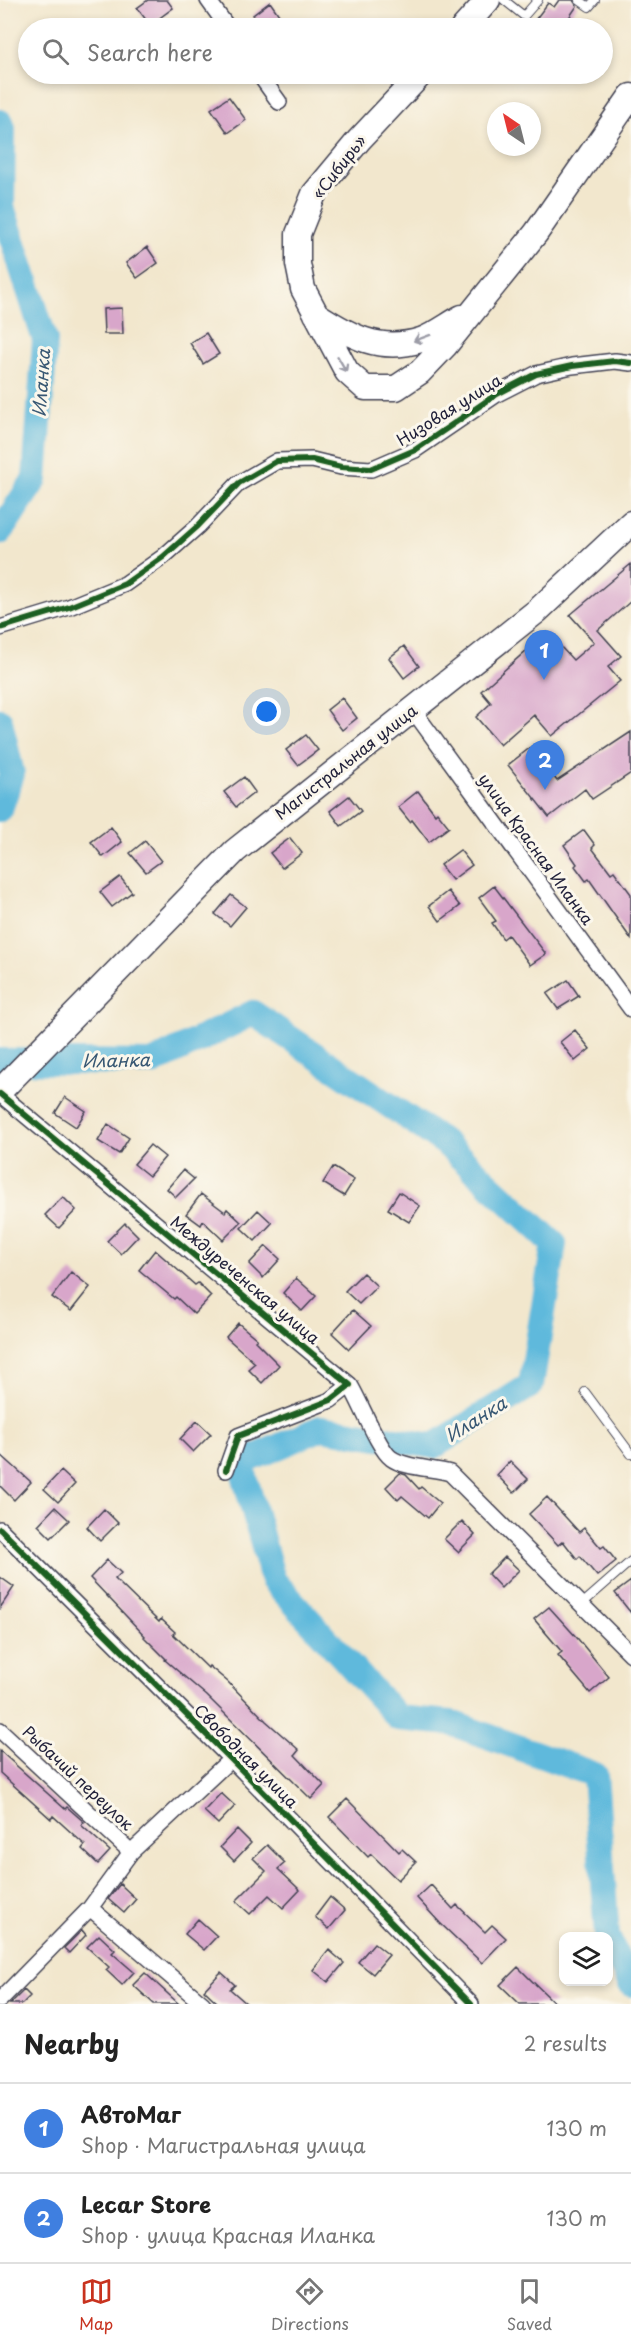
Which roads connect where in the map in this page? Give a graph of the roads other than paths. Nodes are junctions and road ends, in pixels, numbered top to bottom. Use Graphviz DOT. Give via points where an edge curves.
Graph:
graph roads {
  1 [pos="208,0"];
  2 [pos="488,0"];
  3 [pos="504,0"];
  4 [pos="538,0"];
  5 [pos="579,0"];
  6 [pos="595,0"];
  7 [pos="221,18"];
  8 [pos="472,18"];
  9 [pos="266,84"];
  10 [pos="412,84"];
  11 [pos="631,96"];
  12 [pos="279,102"];
  13 [pos="473,311"];
  14 [pos="314,313"];
  15 [pos="631,363"];
  16 [pos="631,523"];
  17 [pos="4,627"];
  18 [pos="412,710"];
  19 [pos="631,1009"];
  20 [pos="3,1090"];
  21 [pos="350,1385"];
  22 [pos="585,1392"];
  23 [pos="631,1454"];
  24 [pos="226,1470"];
  25 [pos="0,1529"];
  26 [pos="631,1561"];
  27 [pos="582,1604"];
  28 [pos="631,1654"];
  29 [pos="0,1730"];
  30 [pos="231,1759"];
  31 [pos="131,1852"];
  32 [pos="90,1908"];
  33 [pos="0,2000"];
  34 [pos="203,2004"];
  35 [pos="471,2004"];
  1 -- 7 [label="street"];
  2 -- 8 [label="main road"];
  3 -- 4 [label="lane" via="524,16"];
  5 -- 6 [label="lane" via="589,8"];
  9 -- 12 [label="street"];
  10 -- 14 [label="main road, «Сибирь»" via="314,194 298,234 303,289"];
  11 -- 13 [label="main road, «Сибирь»" via="536,233"];
  13 -- 14 [label="main road, «Сибирь», one-way" via="422,340 398,344 370,343"];
  14 -- 13 [label="main road, «Сибирь», one-way" via="347,372 365,388 396,387 420,372"];
  15 -- 17 [label="street, Низовая улица" via="615,361 536,374 497,394 415,450 371,469 312,460 277,461 239,483 198,526 125,584"];
  16 -- 18 [label="main road, Магистральная улица" via="537,611"];
  18 -- 19 [label="street, улица Красная Иланка"];
  18 -- 20 [label="main road, Магистральная улица" via="235,851"];
  20 -- 21 [label="street, Междуреченская улица"];
  21 -- 24 [label="street" via="331,1401 238,1436"];
  21 -- 27 [label="street" via="391,1458 450,1473"];
  22 -- 23 [label="lane"];
  25 -- 30 [label="street, Свободная улица"];
  26 -- 27 [label="lane"];
  27 -- 28 [label="street"];
  29 -- 31 [label="street, Рыбачий переулок"];
  30 -- 31 [label="street"];
  30 -- 35 [label="street, Свободная улица"];
  31 -- 32 [label="street"];
  32 -- 33 [label="street"];
  32 -- 34 [label="street"];
}
